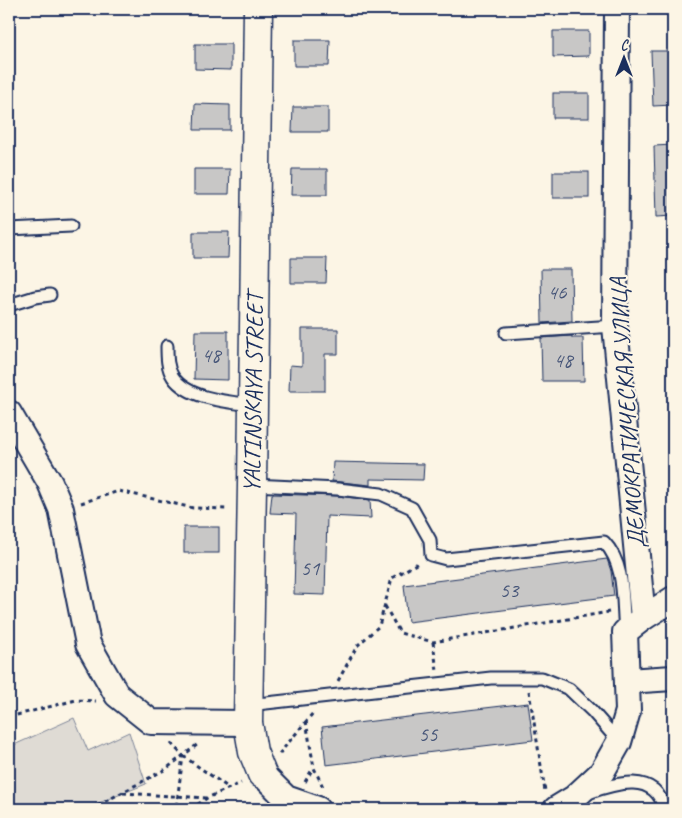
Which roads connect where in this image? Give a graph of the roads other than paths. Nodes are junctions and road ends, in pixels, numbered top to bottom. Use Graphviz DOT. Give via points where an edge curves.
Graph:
graph roads {
  1 [pos="258,9"];
  2 [pos="617,9"];
  3 [pos="71,226"];
  4 [pos="9,229"];
  5 [pos="50,295"];
  6 [pos="9,305"];
  7 [pos="615,326"];
  8 [pos="506,333"];
  9 [pos="166,346"];
  10 [pos="253,405"];
  11 [pos="9,413"];
  12 [pos="252,497"];
  13 [pos="673,599"];
  14 [pos="630,620"];
  15 [pos="673,678"];
  16 [pos="627,681"];
  17 [pos="240,717"];
  18 [pos="619,742"];
  19 [pos="262,774"];
  20 [pos="322,801"];
  21 [pos="559,802"];
  22 [pos="664,809"];
  1 -- 10 [label="street, YALTINSKAYA STREET"];
  2 -- 7 [label="street, ДЕМОКРАТИЧЕСКАЯ УЛИЦА"];
  3 -- 4 [label="lane"];
  5 -- 6 [label="lane"];
  7 -- 8 [label="lane"];
  7 -- 14 [label="street, ДЕМОКРАТИЧЕСКАЯ УЛИЦА"];
  9 -- 10 [label="lane" via="166,361 173,377 192,394"];
  10 -- 12 [label="street, YALTINSKAYA STREET"];
  11 -- 17 [label="street" via="50,483 61,509 88,644 117,695 151,722"];
  12 -- 14 [label="lane" via="338,489 381,494 412,508 430,540 431,555 446,559 604,542 613,552 620,572"];
  12 -- 17 [label="street, YALTINSKAYA STREET"];
  13 -- 14 [label="street"];
  14 -- 16 [label="street, ДЕМОКРАТИЧЕСКАЯ УЛИЦА"];
  15 -- 16 [label="street"];
  16 -- 18 [label="street, ДЕМОКРАТИЧЕСКАЯ УЛИЦА" via="628,711"];
  17 -- 18 [label="lane" via="330,696 491,678 542,678 569,689"];
  17 -- 19 [label="street, YALTINSKAYA STREET"];
  18 -- 21 [label="street, ДЕМОКРАТИЧЕСКАЯ УЛИЦА" via="602,772"];
  19 -- 20 [label="street" via="286,798"];
  21 -- 22 [label="lane" via="606,786 628,783 645,785 656,792"];
}
